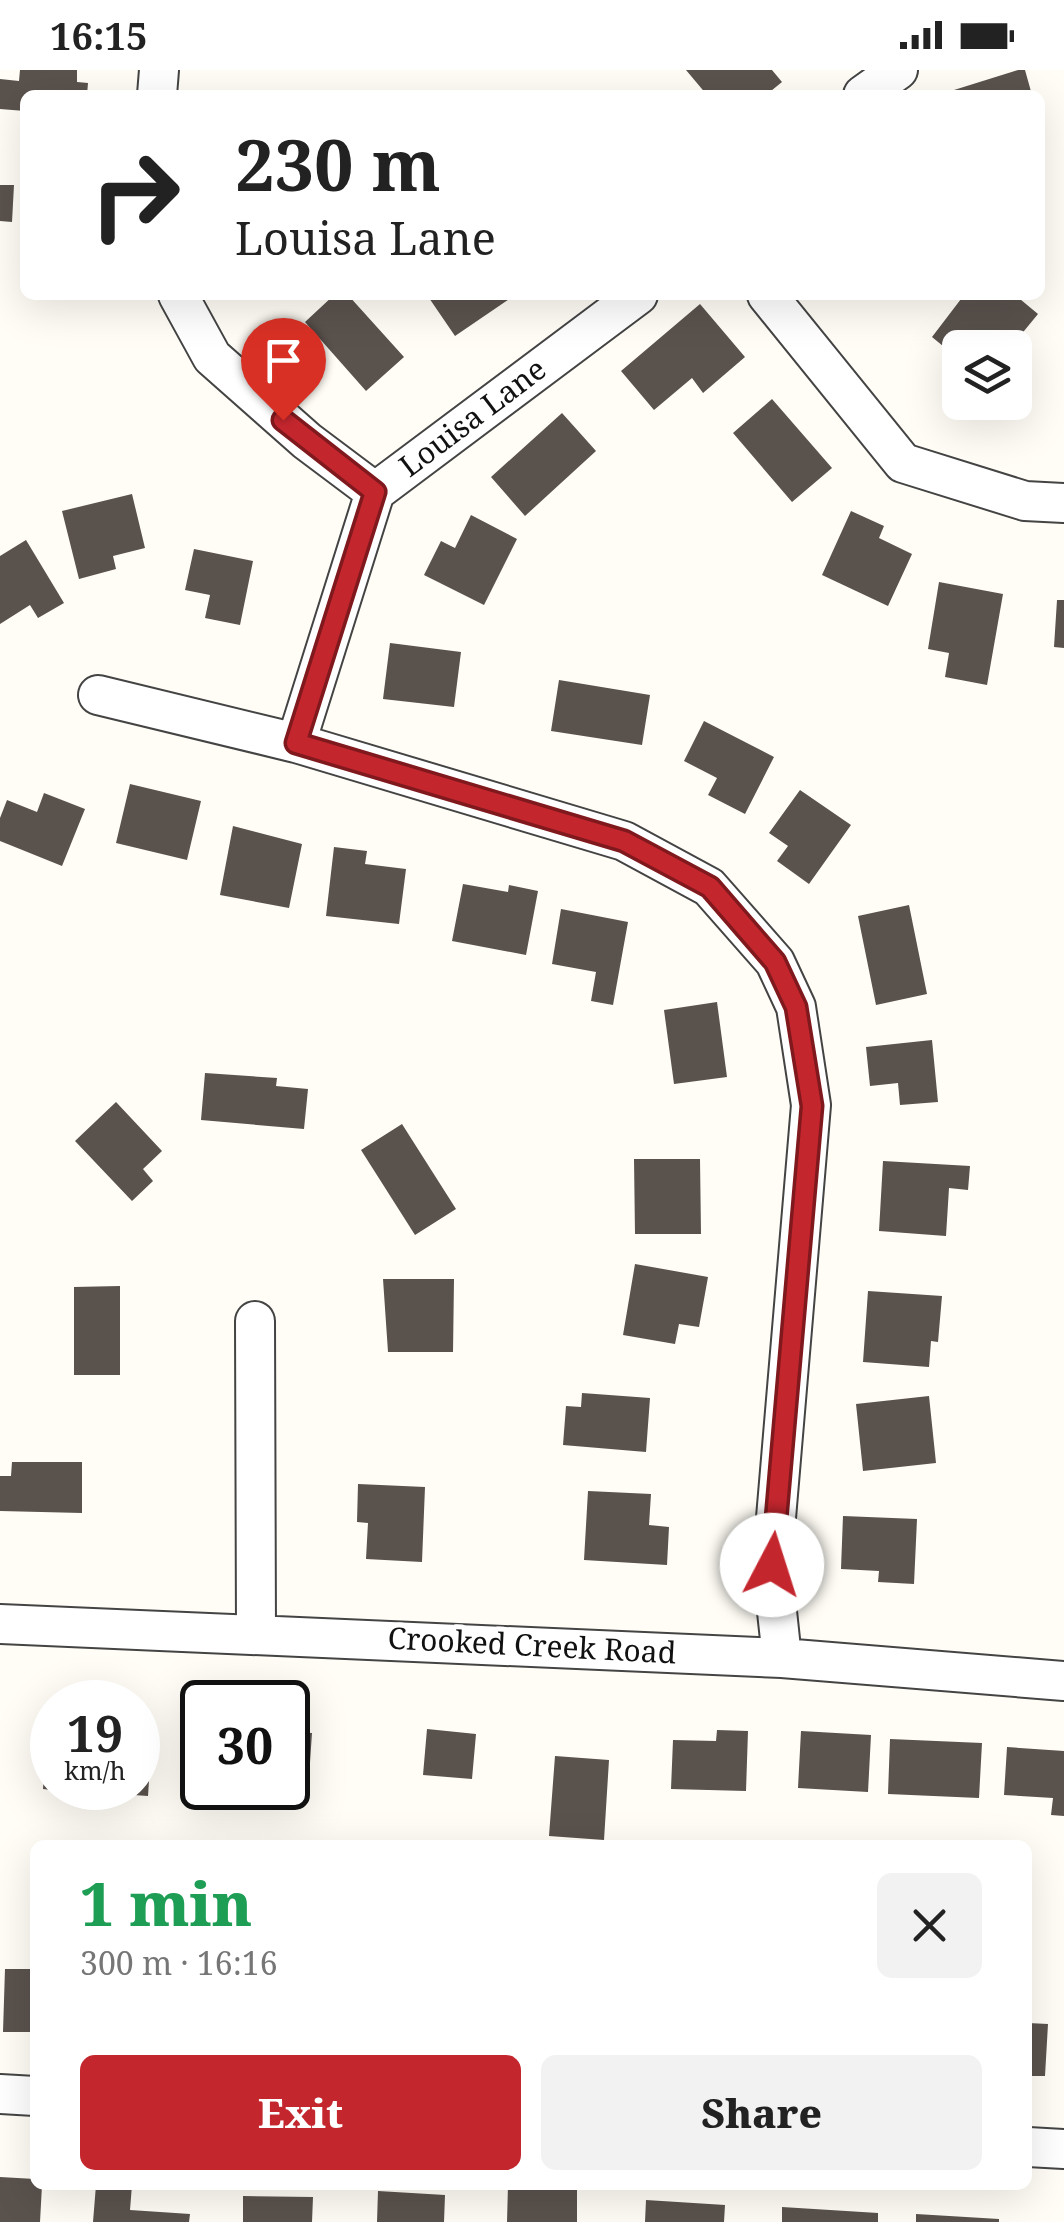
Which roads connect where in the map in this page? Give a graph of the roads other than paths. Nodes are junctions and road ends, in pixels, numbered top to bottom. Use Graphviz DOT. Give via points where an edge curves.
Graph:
graph roads {
  1 [pos="898,70"];
  2 [pos="870,90"];
  3 [pos="181,300"];
  4 [pos="631,300"];
  5 [pos="771,300"];
  6 [pos="375,492"];
  7 [pos="1064,503"];
  8 [pos="98,695"];
  9 [pos="296,743"];
  10 [pos="255,1321"];
  11 [pos="0,1624"];
  12 [pos="256,1633"];
  13 [pos="782,1658"];
  14 [pos="1064,1681"];
  15 [pos="0,2094"];
  16 [pos="30,2096"];
  17 [pos="1032,2147"];
  18 [pos="1064,2149"];
  1 -- 2 [label="street"];
  3 -- 6 [label="street" via="212,357"];
  4 -- 6 [label="street, Louisa Lane"];
  5 -- 7 [label="street" via="904,463 1025,502"];
  6 -- 9 [label="street, Louisa Lane"];
  8 -- 9 [label="street"];
  9 -- 13 [label="street" via="624,841 710,887 775,962 796,1007 812,1106 772,1565"];
  10 -- 12 [label="street"];
  11 -- 12 [label="street, Crooked Creek Road"];
  12 -- 13 [label="street, Crooked Creek Road"];
  13 -- 14 [label="street, Crooked Creek Road"];
  15 -- 16 [label="street"];
  17 -- 18 [label="street"];
}
